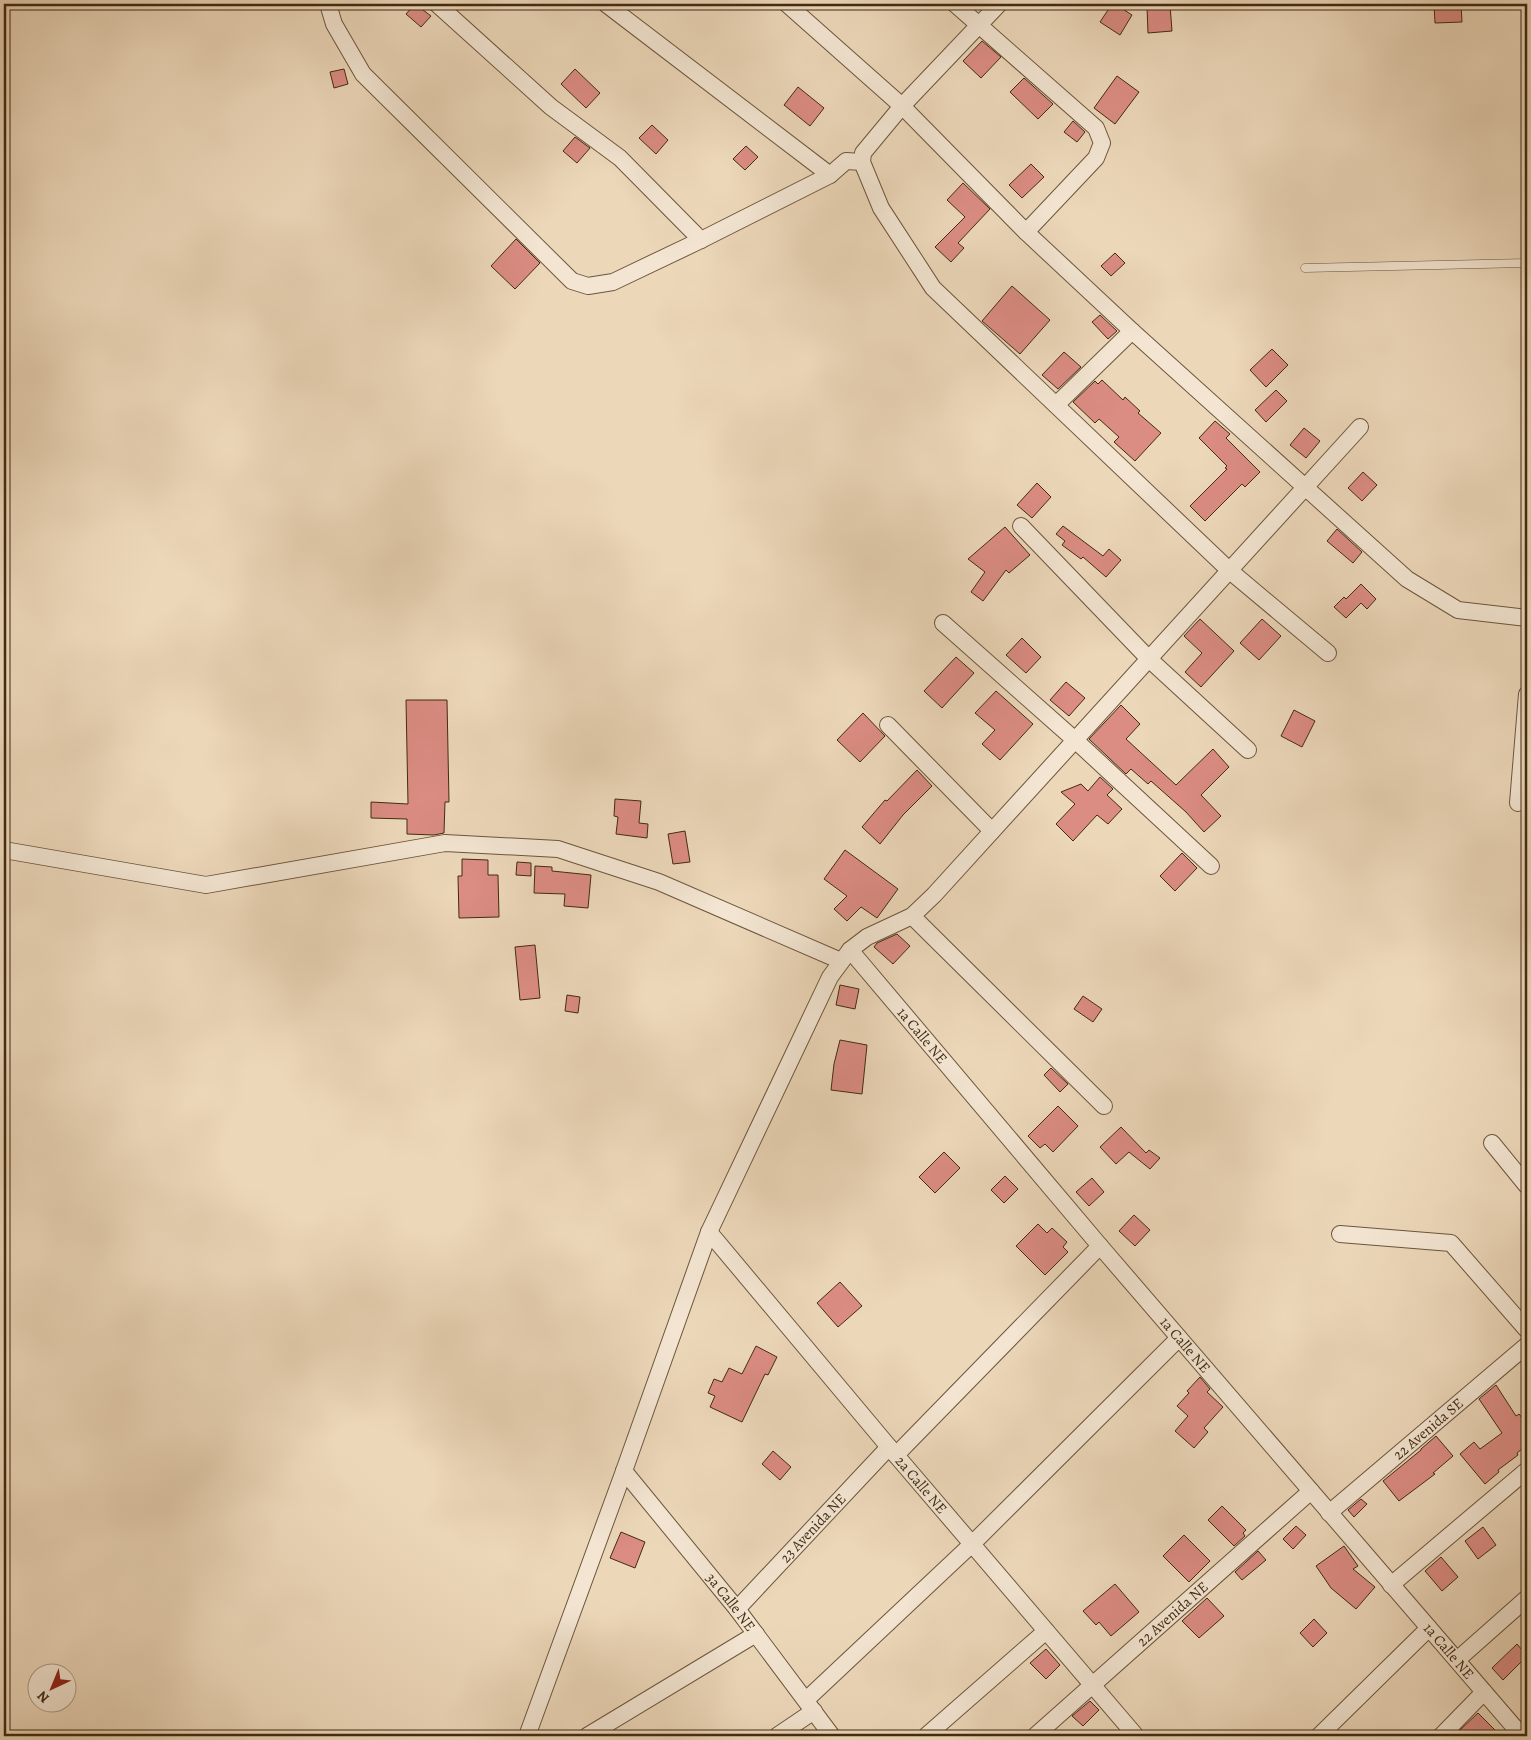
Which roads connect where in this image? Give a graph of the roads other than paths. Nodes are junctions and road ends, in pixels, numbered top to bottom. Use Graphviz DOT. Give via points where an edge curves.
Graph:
graph roads {
  1 [pos="328,4"];
  2 [pos="437,4"];
  3 [pos="606,4"];
  4 [pos="787,4"];
  5 [pos="955,4"];
  6 [pos="999,4"];
  7 [pos="978,25"];
  8 [pos="902,106"];
  9 [pos="862,162"];
  10 [pos="830,175"];
  11 [pos="1026,232"];
  12 [pos="701,240"];
  13 [pos="1527,263"];
  14 [pos="1306,268"];
  15 [pos="1132,331"];
  16 [pos="1056,405"];
  17 [pos="1360,427"];
  18 [pos="1306,487"];
  19 [pos="1022,526"];
  20 [pos="1230,571"];
  21 [pos="1527,618"];
  22 [pos="943,623"];
  23 [pos="1328,653"];
  24 [pos="1149,659"];
  25 [pos="1527,694"];
  26 [pos="888,725"];
  27 [pos="1075,740"];
  28 [pos="1248,750"];
  29 [pos="1518,803"];
  30 [pos="992,831"];
  31 [pos="4,850"];
  32 [pos="1211,866"];
  33 [pos="912,916"];
  34 [pos="846,956"];
  35 [pos="1104,1106"];
  36 [pos="1492,1143"];
  37 [pos="1527,1186"];
  38 [pos="708,1232"];
  39 [pos="1340,1234"];
  40 [pos="1100,1246"];
  41 [pos="1527,1330"];
  42 [pos="1179,1338"];
  43 [pos="1527,1345"];
  44 [pos="892,1451"];
  45 [pos="1527,1470"];
  46 [pos="624,1472"];
  47 [pos="1311,1491"];
  48 [pos="1329,1513"];
  49 [pos="972,1544"];
  50 [pos="1391,1585"];
  51 [pos="1527,1598"];
  52 [pos="738,1609"];
  53 [pos="1429,1628"];
  54 [pos="1046,1631"];
  55 [pos="756,1634"];
  56 [pos="1457,1660"];
  57 [pos="1092,1685"];
  58 [pos="1484,1692"];
  59 [pos="809,1705"];
  60 [pos="527,1736"];
  61 [pos="587,1736"];
  62 [pos="777,1736"];
  63 [pos="832,1736"];
  64 [pos="926,1736"];
  65 [pos="1035,1736"];
  66 [pos="1136,1736"];
  67 [pos="1319,1736"];
  68 [pos="1441,1736"];
  69 [pos="1522,1736"];
  1 -- 12 [label="street" via="334,24 363,74 572,280 588,286 613,282"];
  2 -- 12 [label="street" via="551,106 620,158"];
  3 -- 10 [label="street"];
  4 -- 8 [label="street"];
  5 -- 7 [label="street"];
  6 -- 7 [label="street"];
  7 -- 8 [label="street"];
  7 -- 11 [label="street" via="1096,128 1102,143 1096,158"];
  8 -- 9 [label="street" via="871,142"];
  8 -- 11 [label="street"];
  9 -- 10 [label="street" via="846,161"];
  9 -- 16 [label="street" via="881,208 933,288"];
  10 -- 12 [label="street"];
  11 -- 15 [label="street"];
  13 -- 14 [label="lane"];
  15 -- 16 [label="street"];
  15 -- 18 [label="street"];
  16 -- 20 [label="street"];
  17 -- 18 [label="street"];
  18 -- 20 [label="street"];
  18 -- 21 [label="street" via="1407,578 1458,610"];
  19 -- 24 [label="street"];
  20 -- 23 [label="street"];
  20 -- 24 [label="street"];
  22 -- 27 [label="street"];
  24 -- 27 [label="street"];
  24 -- 28 [label="street"];
  25 -- 29 [label="street"];
  26 -- 30 [label="street"];
  27 -- 30 [label="street"];
  27 -- 32 [label="street"];
  30 -- 33 [label="street"];
  31 -- 34 [label="street" via="206,885 445,844 558,849 659,882"];
  33 -- 34 [label="street" via="867,937"];
  33 -- 35 [label="street"];
  34 -- 38 [label="street" via="815,1007"];
  34 -- 40 [label="street, 1a Calle NE"];
  36 -- 37 [label="street"];
  38 -- 44 [label="street, 2a Calle NE"];
  38 -- 46 [label="street"];
  39 -- 41 [label="street" via="1451,1242"];
  40 -- 42 [label="street, 1a Calle NE"];
  40 -- 44 [label="street, 23 Avenida NE"];
  42 -- 47 [label="street, 1a Calle NE"];
  42 -- 49 [label="street"];
  43 -- 48 [label="street, 22 Avenida SE"];
  44 -- 49 [label="street, 2a Calle NE"];
  44 -- 52 [label="street, 23 Avenida NE"];
  45 -- 50 [label="street"];
  46 -- 52 [label="street, 3a Calle NE"];
  46 -- 60 [label="street"];
  47 -- 48 [label="street, 1a Calle NE"];
  47 -- 57 [label="street, 22 Avenida NE"];
  48 -- 50 [label="street, 1a Calle NE"];
  49 -- 54 [label="street, 2a Calle NE"];
  49 -- 59 [label="street"];
  50 -- 53 [label="street, 1a Calle NE"];
  51 -- 56 [label="street"];
  52 -- 55 [label="street, 3a Calle NE"];
  53 -- 56 [label="street, 1a Calle NE"];
  53 -- 67 [label="street"];
  54 -- 57 [label="street, 2a Calle NE"];
  54 -- 64 [label="street"];
  55 -- 59 [label="street, 3a Calle NE"];
  55 -- 61 [label="street"];
  56 -- 58 [label="street, 1a Calle NE"];
  57 -- 65 [label="street, 22 Avenida NE"];
  57 -- 66 [label="street, 2a Calle NE"];
  58 -- 68 [label="street"];
  58 -- 69 [label="street, 1a Calle NE"];
  59 -- 62 [label="street"];
  59 -- 63 [label="street, 3a Calle NE"];
}
